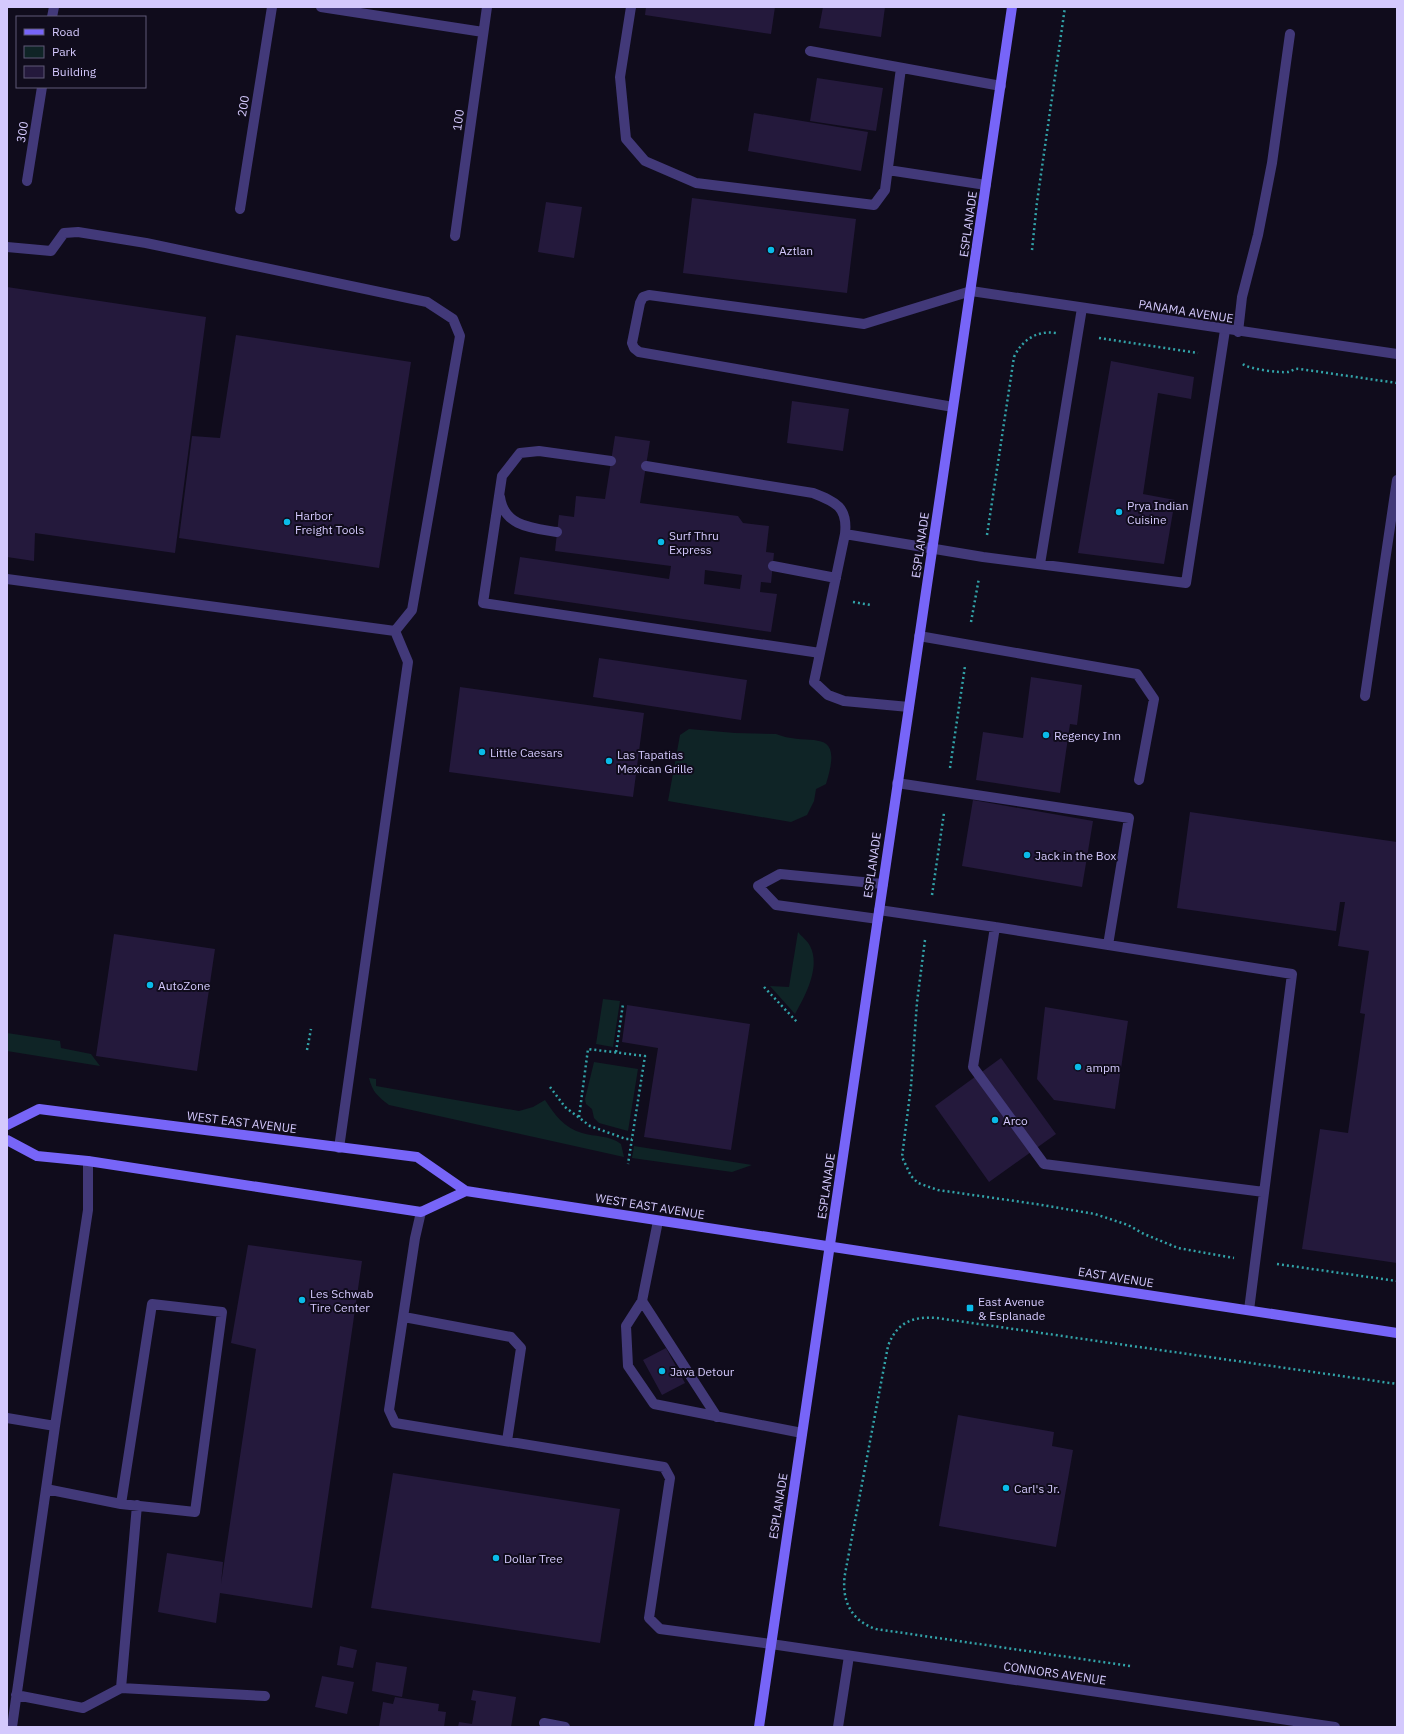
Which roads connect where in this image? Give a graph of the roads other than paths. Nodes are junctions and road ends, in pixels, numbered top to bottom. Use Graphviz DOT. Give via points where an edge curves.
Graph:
graph roads {
  1 [pos="272,7"];
  2 [pos="321,7"];
  3 [pos="487,7"];
  4 [pos="631,7"];
  5 [pos="1012,7"];
  6 [pos="483,32"];
  7 [pos="1290,34"];
  8 [pos="810,51"];
  9 [pos="901,68"];
  10 [pos="1001,86"];
  11 [pos="42,88"];
  12 [pos="888,170"];
  13 [pos="27,181"];
  14 [pos="986,185"];
  15 [pos="240,209"];
  16 [pos="455,236"];
  17 [pos="7,247"];
  18 [pos="971,291"];
  19 [pos="1082,308"];
  20 [pos="1225,330"];
  21 [pos="1238,332"];
  22 [pos="1397,354"];
  23 [pos="954,407"];
  24 [pos="611,461"];
  25 [pos="646,466"];
  26 [pos="1397,480"];
  27 [pos="500,489"];
  28 [pos="557,532"];
  29 [pos="845,534"];
  30 [pos="933,548"];
  31 [pos="1040,564"];
  32 [pos="773,566"];
  33 [pos="836,578"];
  34 [pos="7,579"];
  35 [pos="395,632"];
  36 [pos="919,636"];
  37 [pos="820,653"];
  38 [pos="1365,696"];
  39 [pos="909,707"];
  40 [pos="1139,780"];
  41 [pos="897,783"];
  42 [pos="883,884"];
  43 [pos="878,914"];
  44 [pos="995,927"];
  45 [pos="1108,945"];
  46 [pos="7,1125"];
  47 [pos="7,1140"];
  48 [pos="339,1148"];
  49 [pos="88,1161"];
  50 [pos="466,1191"];
  51 [pos="1264,1192"];
  52 [pos="422,1212"];
  53 [pos="658,1221"];
  54 [pos="830,1246"];
  55 [pos="642,1301"];
  56 [pos="1249,1310"];
  57 [pos="404,1317"];
  58 [pos="1397,1333"];
  59 [pos="718,1417"];
  60 [pos="7,1418"];
  61 [pos="55,1426"];
  62 [pos="802,1434"];
  63 [pos="507,1441"];
  64 [pos="46,1489"];
  65 [pos="121,1504"];
  66 [pos="137,1505"];
  67 [pos="771,1644"];
  68 [pos="849,1656"];
  69 [pos="121,1688"];
  70 [pos="16,1695"];
  71 [pos="265,1696"];
  72 [pos="544,1723"];
  73 [pos="12,1727"];
  74 [pos="565,1727"];
  75 [pos="759,1727"];
  76 [pos="838,1727"];
  77 [pos="1335,1727"];
  1 -- 15 [label="street, 200"];
  2 -- 6 [label="street"];
  3 -- 6 [label="street, 100"];
  4 -- 12 [label="street" via="620,76 625,131 626,139 645,161 696,182 874,205 885,190"];
  5 -- 10 [label="main road, ESPLANADE"];
  6 -- 16 [label="street, 100"];
  7 -- 21 [label="street" via="1272,163 1258,236 1242,297"];
  8 -- 9 [label="street"];
  9 -- 10 [label="street"];
  9 -- 12 [label="street"];
  10 -- 14 [label="main road, ESPLANADE"];
  11 -- 13 [label="street, 300"];
  12 -- 14 [label="street"];
  14 -- 18 [label="main road, ESPLANADE"];
  17 -- 35 [label="street" via="51,251 64,233 78,232 146,243 427,302 454,318 460,336 412,610"];
  18 -- 19 [label="street, PANAMA AVENUE"];
  18 -- 23 [label="main road, ESPLANADE"];
  18 -- 23 [label="street" via="864,324 649,295 643,297 640,303 632,343 639,352"];
  19 -- 20 [label="street, PANAMA AVENUE"];
  19 -- 31 [label="street"];
  20 -- 21 [label="street, PANAMA AVENUE"];
  20 -- 31 [label="street" via="1186,583"];
  21 -- 22 [label="street, PANAMA AVENUE"];
  23 -- 30 [label="main road, ESPLANADE"];
  24 -- 27 [label="street" via="539,451 520,453 502,476"];
  25 -- 29 [label="street" via="813,493 833,500 840,506 845,515"];
  26 -- 38 [label="street"];
  27 -- 28 [label="street" via="502,507 512,519 523,526"];
  27 -- 37 [label="street" via="483,603"];
  29 -- 30 [label="street"];
  29 -- 33 [label="street"];
  30 -- 31 [label="street"];
  30 -- 36 [label="main road, ESPLANADE"];
  32 -- 33 [label="street"];
  33 -- 37 [label="street"];
  34 -- 35 [label="street"];
  35 -- 48 [label="street" via="408,662"];
  36 -- 39 [label="main road, ESPLANADE"];
  36 -- 40 [label="street" via="1137,674 1154,699"];
  37 -- 39 [label="street" via="814,682 828,695 844,701"];
  39 -- 41 [label="main road, ESPLANADE"];
  41 -- 42 [label="main road, ESPLANADE"];
  41 -- 45 [label="street" via="1129,818"];
  42 -- 43 [label="main road, ESPLANADE"];
  42 -- 43 [label="street" via="780,874 758,886 776,906"];
  43 -- 44 [label="street"];
  43 -- 54 [label="main road, ESPLANADE"];
  44 -- 45 [label="street"];
  44 -- 51 [label="street" via="973,1067 1044,1164"];
  45 -- 51 [label="street" via="1292,974"];
  46 -- 48 [label="main road, WEST EAST AVENUE" via="39,1109"];
  47 -- 49 [label="main road" via="37,1156"];
  48 -- 50 [label="main road, WEST EAST AVENUE" via="417,1157"];
  49 -- 52 [label="main road"];
  49 -- 61 [label="street" via="88,1210"];
  50 -- 52 [label="main road"];
  50 -- 53 [label="main road, WEST EAST AVENUE"];
  51 -- 56 [label="street"];
  52 -- 57 [label="street" via="415,1238"];
  53 -- 54 [label="main road, WEST EAST AVENUE"];
  53 -- 55 [label="street"];
  54 -- 56 [label="main road, EAST AVENUE"];
  54 -- 62 [label="main road, ESPLANADE"];
  55 -- 59 [label="street"];
  55 -- 59 [label="street" via="626,1326 628,1366 654,1404"];
  56 -- 58 [label="main road, EAST AVENUE"];
  57 -- 63 [label="street" via="511,1336 521,1348"];
  57 -- 63 [label="street" via="389,1410 396,1423"];
  59 -- 62 [label="street"];
  60 -- 61 [label="street"];
  61 -- 64 [label="street"];
  62 -- 67 [label="main road, ESPLANADE"];
  63 -- 67 [label="street, CONNORS AVENUE" via="664,1467 670,1478 650,1618 660,1629"];
  64 -- 65 [label="street"];
  64 -- 70 [label="street"];
  65 -- 66 [label="street"];
  65 -- 66 [label="street" via="152,1304 222,1312 195,1512"];
  66 -- 69 [label="street"];
  67 -- 68 [label="street, CONNORS AVENUE"];
  67 -- 75 [label="main road, ESPLANADE"];
  68 -- 76 [label="street"];
  68 -- 77 [label="street, CONNORS AVENUE"];
  69 -- 70 [label="street" via="83,1708"];
  69 -- 71 [label="street"];
  70 -- 73 [label="street"];
  72 -- 74 [label="street"];
}
